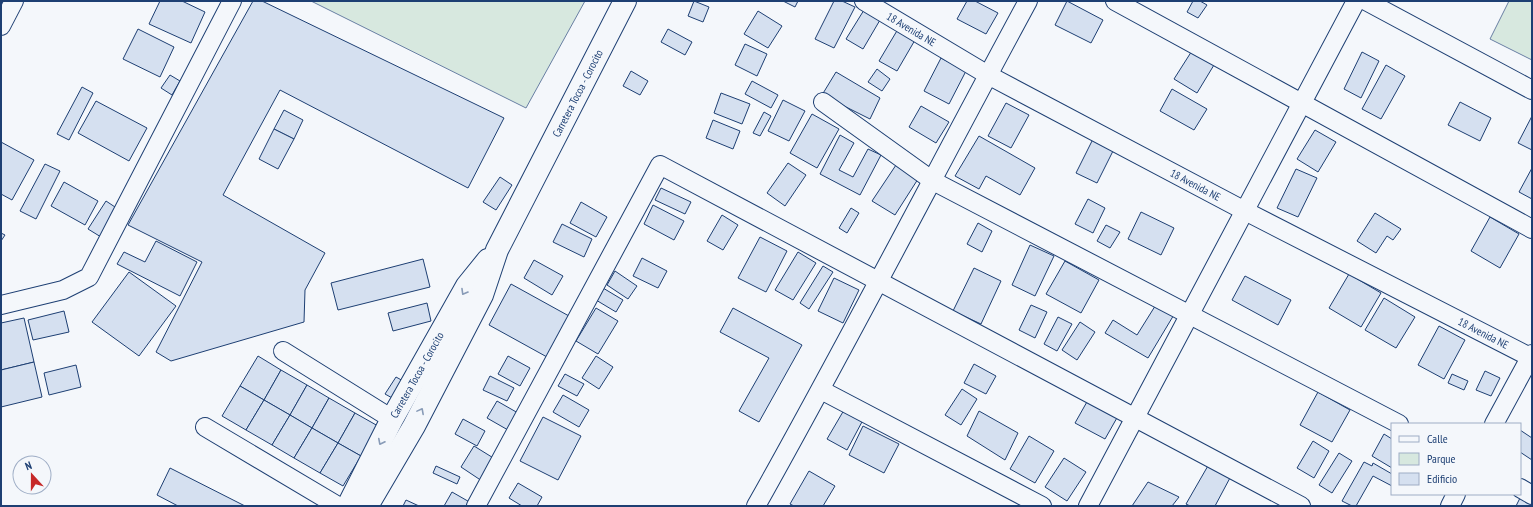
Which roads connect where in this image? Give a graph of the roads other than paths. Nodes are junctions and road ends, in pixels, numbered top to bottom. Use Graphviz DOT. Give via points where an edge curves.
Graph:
graph roads {
  1 [pos="14,1"];
  2 [pos="232,1"];
  3 [pos="625,1"];
  4 [pos="864,1"];
  5 [pos="1028,1"];
  6 [pos="1115,1"];
  7 [pos="1356,1"];
  8 [pos="1366,1"];
  9 [pos="1,26"];
  10 [pos="988,75"];
  11 [pos="1532,90"];
  12 [pos="823,102"];
  13 [pos="1302,103"];
  14 [pos="933,180"];
  15 [pos="1245,211"];
  16 [pos="1532,229"];
  17 [pos="497,250"];
  18 [pos="878,281"];
  19 [pos="1,305"];
  20 [pos="1190,314"];
  21 [pos="283,351"];
  22 [pos="1531,357"];
  23 [pos="821,390"];
  24 [pos="1135,418"];
  25 [pos="392,419"];
  26 [pos="1397,423"];
  27 [pos="1495,423"];
  28 [pos="205,427"];
  29 [pos="1521,489"];
  30 [pos="1456,495"];
  31 [pos="1532,495"];
  32 [pos="338,506"];
  33 [pos="348,506"];
  34 [pos="367,506"];
  35 [pos="476,506"];
  36 [pos="756,506"];
  37 [pos="1042,506"];
  38 [pos="1088,506"];
  39 [pos="1301,506"];
  40 [pos="1450,506"];
  1 -- 9 [label="street"];
  2 -- 19 [label="street" via="89,277 63,290"];
  3 -- 17 [label="main road, Carretera Tocoa - Corocito"];
  4 -- 10 [label="street, 18 Avenida NE"];
  5 -- 10 [label="street"];
  6 -- 13 [label="street"];
  7 -- 13 [label="street"];
  8 -- 11 [label="street"];
  10 -- 14 [label="street"];
  10 -- 15 [label="street, 18 Avenida NE"];
  12 -- 14 [label="street"];
  13 -- 15 [label="street"];
  13 -- 16 [label="street"];
  14 -- 18 [label="street"];
  14 -- 20 [label="street"];
  15 -- 20 [label="street"];
  15 -- 22 [label="street, 18 Avenida NE"];
  17 -- 25 [label="main road, Carretera Tocoa - Corocito, one-way" via="466,286"];
  34 -- 17 [label="main road, Carretera Tocoa - Corocito, one-way" via="414,426 482,295"];
  18 -- 23 [label="street"];
  18 -- 24 [label="street"];
  18 -- 35 [label="street" via="660,165"];
  20 -- 24 [label="street"];
  20 -- 26 [label="street"];
  21 -- 25 [label="street"];
  22 -- 27 [label="street"];
  23 -- 36 [label="street"];
  23 -- 37 [label="street"];
  24 -- 38 [label="street"];
  24 -- 39 [label="street"];
  25 -- 33 [label="main road, Carretera Tocoa - Corocito, one-way"];
  28 -- 32 [label="street"];
  29 -- 31 [label="street"];
  30 -- 40 [label="street"];
}
